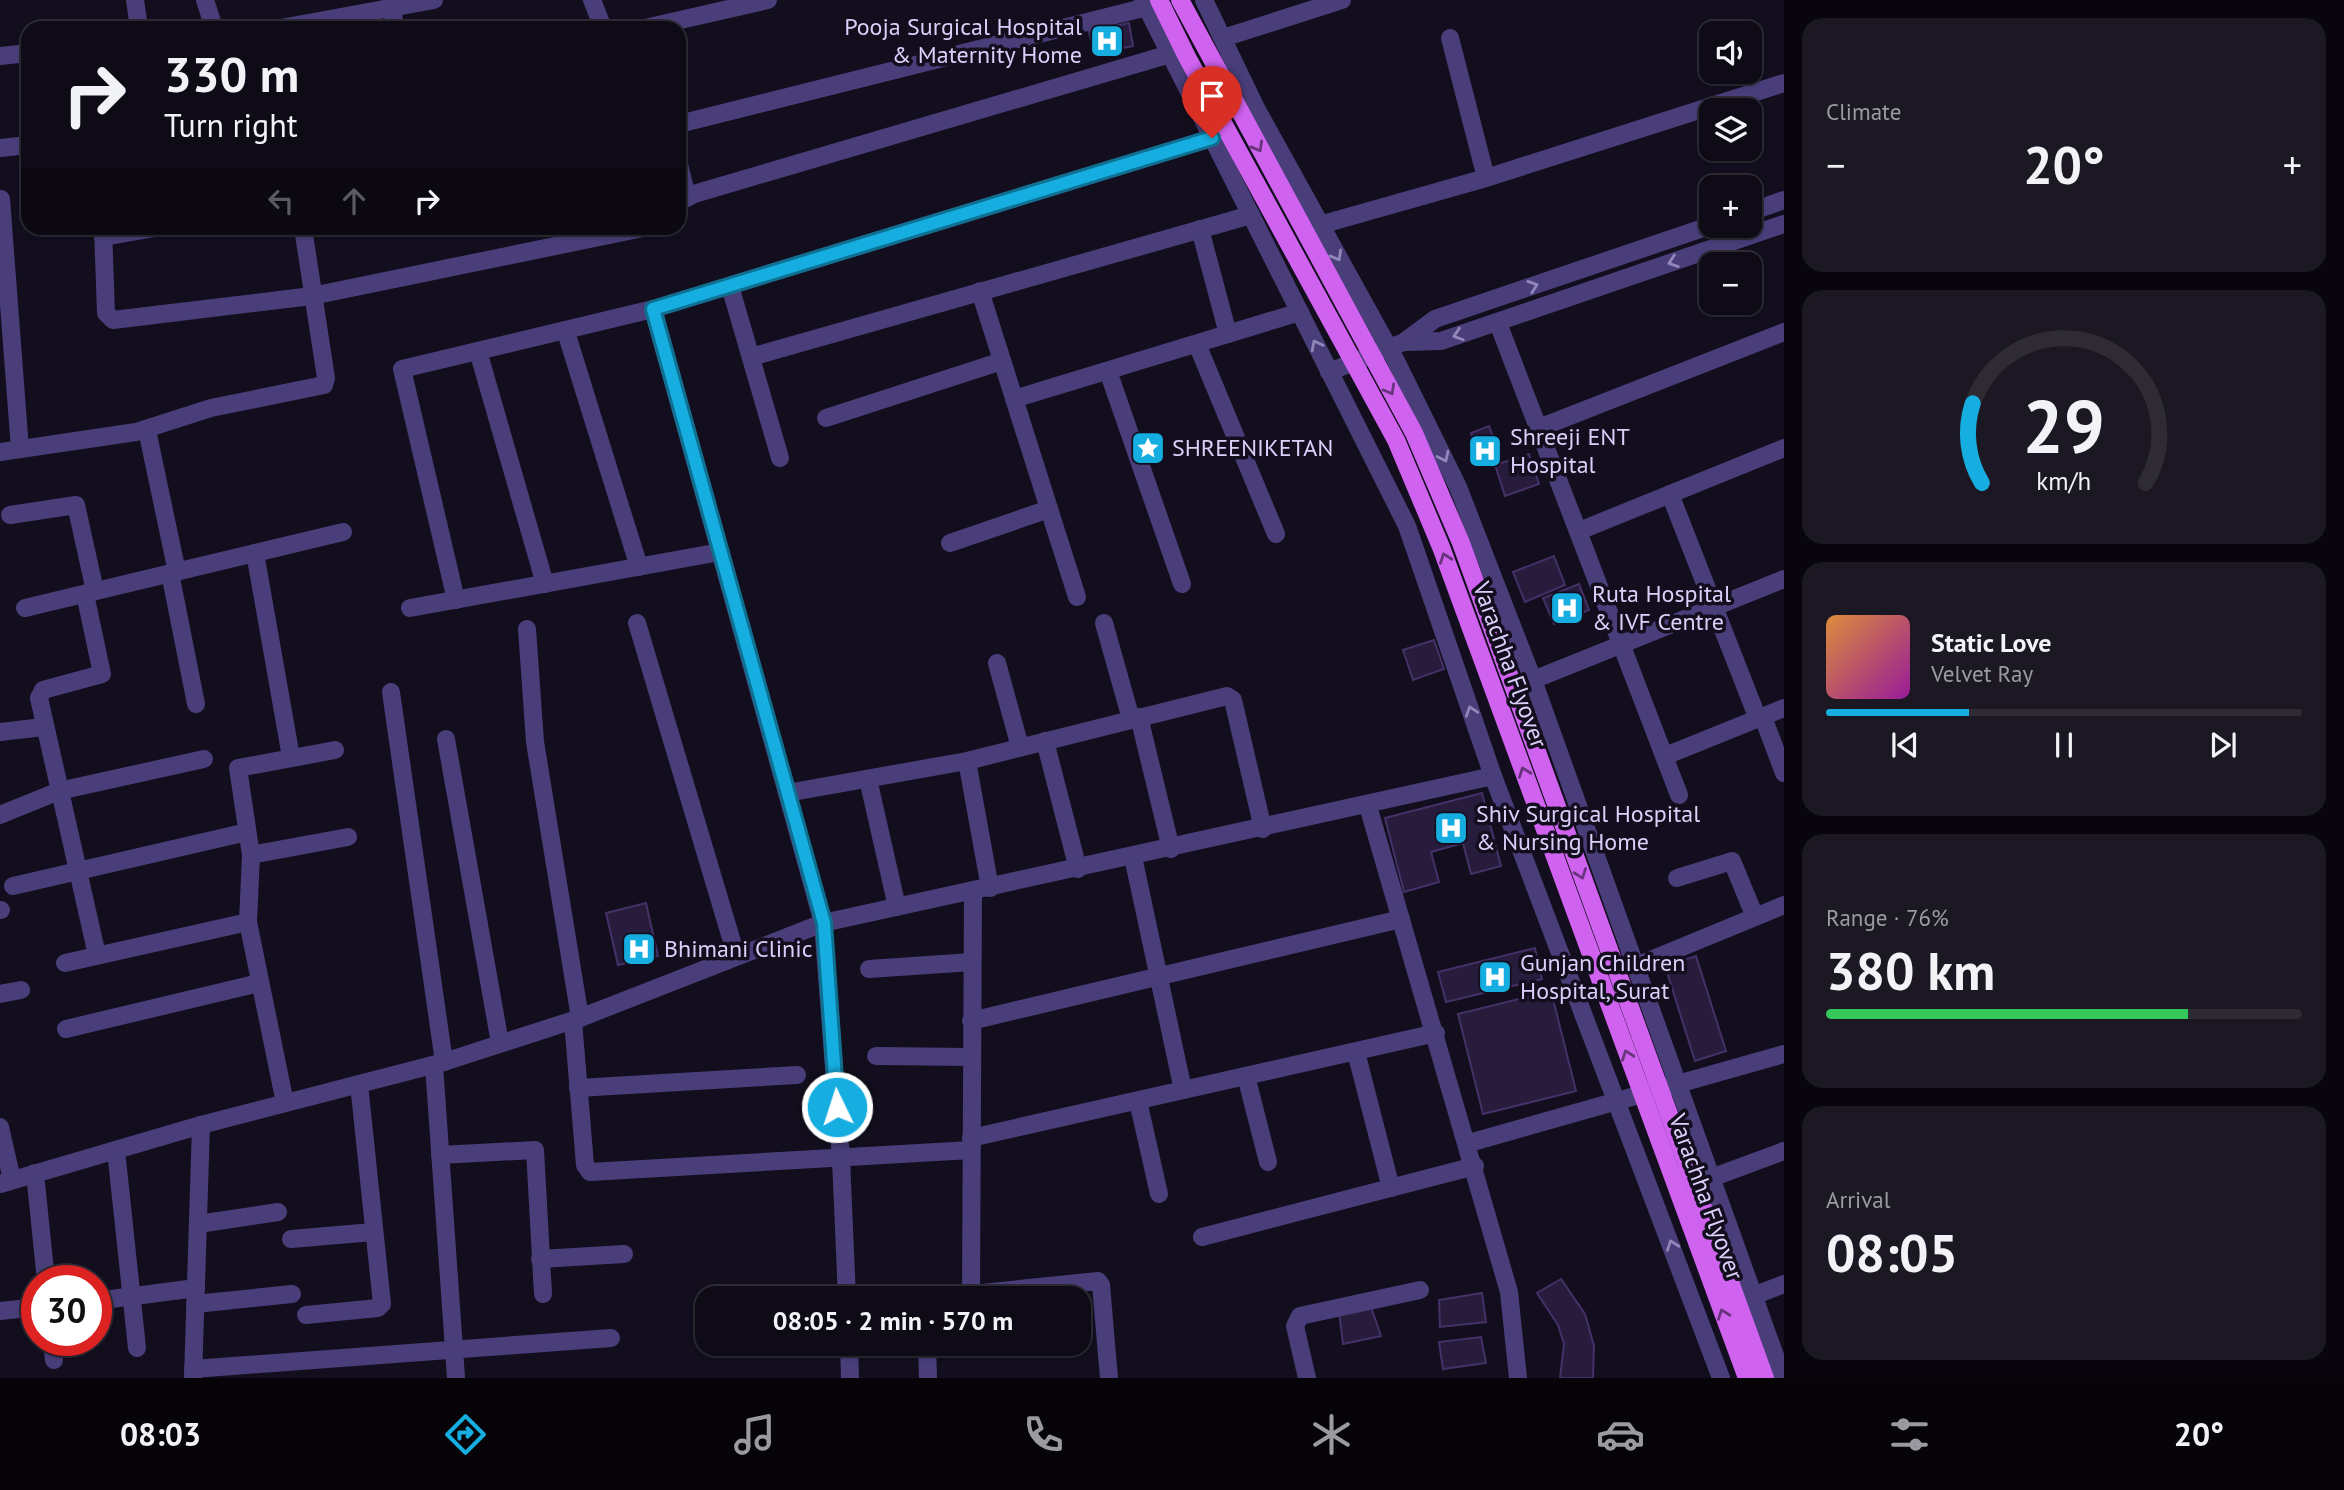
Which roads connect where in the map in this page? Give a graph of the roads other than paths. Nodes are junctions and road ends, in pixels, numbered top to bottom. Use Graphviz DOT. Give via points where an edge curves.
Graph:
graph roads {
  1 [pos="135,0"];
  2 [pos="205,0"];
  3 [pos="434,0"];
  4 [pos="592,0"];
  5 [pos="768,0"];
  6 [pos="1180,0"];
  7 [pos="1204,0"];
  8 [pos="1342,0"];
  9 [pos="1149,2"];
  10 [pos="391,4"];
  11 [pos="138,21"];
  12 [pos="212,21"];
  13 [pos="313,21"];
  14 [pos="600,21"];
  15 [pos="676,21"];
  16 [pos="1223,38"];
  17 [pos="1450,38"];
  18 [pos="21,54"];
  19 [pos="1170,54"];
  20 [pos="0,56"];
  21 [pos="1784,83"];
  22 [pos="686,122"];
  23 [pos="1212,138"];
  24 [pos="21,146"];
  25 [pos="0,148"];
  26 [pos="1486,178"];
  27 [pos="1,199"];
  28 [pos="686,199"];
  29 [pos="1784,200"];
  30 [pos="1762,208"];
  31 [pos="1251,215"];
  32 [pos="1784,223"];
  33 [pos="1320,225"];
  34 [pos="1200,229"];
  35 [pos="1699,229"];
  36 [pos="103,235"];
  37 [pos="304,235"];
  38 [pos="609,235"];
  39 [pos="3,269"];
  40 [pos="730,286"];
  41 [pos="980,292"];
  42 [pos="313,296"];
  43 [pos="653,309"];
  44 [pos="1300,313"];
  45 [pos="1498,323"];
  46 [pos="566,332"];
  47 [pos="1784,332"];
  48 [pos="1228,334"];
  49 [pos="1197,344"];
  50 [pos="1397,345"];
  51 [pos="478,351"];
  52 [pos="751,356"];
  53 [pos="7,358"];
  54 [pos="1002,361"];
  55 [pos="1108,371"];
  56 [pos="1329,372"];
  57 [pos="1014,400"];
  58 [pos="826,418"];
  59 [pos="1539,428"];
  60 [pos="147,430"];
  61 [pos="1784,448"];
  62 [pos="20,449"];
  63 [pos="0,452"];
  64 [pos="780,458"];
  65 [pos="1670,494"];
  66 [pos="1049,509"];
  67 [pos="10,515"];
  68 [pos="343,531"];
  69 [pos="1579,531"];
  70 [pos="1276,534"];
  71 [pos="950,543"];
  72 [pos="720,552"];
  73 [pos="255,553"];
  74 [pos="639,567"];
  75 [pos="174,572"];
  76 [pos="1784,579"];
  77 [pos="545,584"];
  78 [pos="1182,584"];
  79 [pos="90,593"];
  80 [pos="1077,597"];
  81 [pos="456,600"];
  82 [pos="25,608"];
  83 [pos="410,608"];
  84 [pos="1713,608"];
  85 [pos="637,623"];
  86 [pos="1104,623"];
  87 [pos="527,629"];
  88 [pos="1620,644"];
  89 [pos="998,663"];
  90 [pos="1533,680"];
  91 [pos="391,692"];
  92 [pos="196,704"];
  93 [pos="1784,708"];
  94 [pos="1135,718"];
  95 [pos="1760,718"];
  96 [pos="43,727"];
  97 [pos="0,732"];
  98 [pos="446,739"];
  99 [pos="1045,741"];
  100 [pos="1020,747"];
  101 [pos="335,750"];
  102 [pos="1665,756"];
  103 [pos="290,757"];
  104 [pos="204,759"];
  105 [pos="967,761"];
  106 [pos="1784,773"];
  107 [pos="1493,776"];
  108 [pos="868,779"];
  109 [pos="59,791"];
  110 [pos="787,793"];
  111 [pos="1679,795"];
  112 [pos="1368,806"];
  113 [pos="0,815"];
  114 [pos="1262,829"];
  115 [pos="247,832"];
  116 [pos="348,836"];
  117 [pos="1171,849"];
  118 [pos="251,855"];
  119 [pos="1133,857"];
  120 [pos="1078,869"];
  121 [pos="78,872"];
  122 [pos="1677,877"];
  123 [pos="13,886"];
  124 [pos="981,890"];
  125 [pos="1784,905"];
  126 [pos="897,907"];
  127 [pos="1755,917"];
  128 [pos="1401,919"];
  129 [pos="248,922"];
  130 [pos="824,923"];
  131 [pos="736,955"];
  132 [pos="97,956"];
  133 [pos="972,962"];
  134 [pos="65,963"];
  135 [pos="1636,966"];
  136 [pos="869,968"];
  137 [pos="1156,977"];
  138 [pos="259,983"];
  139 [pos="21,990"];
  140 [pos="0,994"];
  141 [pos="577,1020"];
  142 [pos="971,1021"];
  143 [pos="66,1028"];
  144 [pos="1436,1033"];
  145 [pos="500,1043"];
  146 [pos="1356,1052"];
  147 [pos="1784,1054"];
  148 [pos="876,1056"];
  149 [pos="971,1057"];
  150 [pos="439,1063"];
  151 [pos="797,1075"];
  152 [pos="1246,1076"];
  153 [pos="359,1084"];
  154 [pos="1680,1084"];
  155 [pos="578,1088"];
  156 [pos="1183,1090"];
  157 [pos="1617,1100"];
  158 [pos="1138,1101"];
  159 [pos="285,1103"];
  160 [pos="201,1125"];
  161 [pos="0,1127"];
  162 [pos="1469,1143"];
  163 [pos="971,1144"];
  164 [pos="116,1150"];
  165 [pos="1784,1151"];
  166 [pos="440,1155"];
  167 [pos="841,1159"];
  168 [pos="1268,1162"];
  169 [pos="1475,1166"];
  170 [pos="35,1173"];
  171 [pos="1712,1178"];
  172 [pos="6,1182"];
  173 [pos="1391,1188"];
  174 [pos="1159,1195"];
  175 [pos="278,1212"];
  176 [pos="198,1224"];
  177 [pos="373,1233"];
  178 [pos="1202,1237"];
  179 [pos="290,1239"];
  180 [pos="624,1254"];
  181 [pos="541,1259"];
  182 [pos="44,1265"];
  183 [pos="1784,1284"];
  184 [pos="846,1286"];
  185 [pos="971,1286"];
  186 [pos="1049,1286"];
  187 [pos="1420,1290"];
  188 [pos="292,1294"];
  189 [pos="543,1294"];
  190 [pos="195,1296"];
  191 [pos="1753,1296"];
  192 [pos="134,1297"];
  193 [pos="112,1299"];
  194 [pos="21,1309"];
  195 [pos="0,1311"];
  196 [pos="306,1315"];
  197 [pos="611,1338"];
  198 [pos="1778,1343"];
  199 [pos="136,1348"];
  200 [pos="454,1349"];
  201 [pos="54,1356"];
  202 [pos="849,1356"];
  203 [pos="927,1356"];
  204 [pos="54,1360"];
  205 [pos="193,1373"];
  206 [pos="456,1378"];
  207 [pos="850,1378"];
  208 [pos="928,1378"];
  209 [pos="1109,1378"];
  210 [pos="1307,1378"];
  211 [pos="1518,1378"];
  212 [pos="1721,1378"];
  213 [pos="1747,1378"];
  214 [pos="1765,1378"];
  215 [pos="1783,1378"];
  1 -- 11 [label="street"];
  2 -- 12 [label="street"];
  3 -- 10 [label="street"];
  4 -- 14 [label="street"];
  5 -- 15 [label="street"];
  6 -- 214 [label="main road, Varachha Flyover, one-way, bridge" via="1414,433 1461,543"];
  7 -- 16 [label="street"];
  8 -- 16 [label="street"];
  9 -- 19 [label="street"];
  9 -- 22 [label="street"];
  213 -- 9 [label="main road, Varachha Flyover, one-way, bridge" via="1411,476 1187,57"];
  10 -- 13 [label="street"];
  16 -- 33 [label="street"];
  17 -- 26 [label="street"];
  18 -- 20 [label="street"];
  19 -- 23 [label="street"];
  19 -- 28 [label="street"];
  21 -- 26 [label="street"];
  23 -- 31 [label="street"];
  23 -- 40 [label="street"];
  24 -- 25 [label="street"];
  26 -- 33 [label="street"];
  27 -- 39 [label="street"];
  29 -- 30 [label="street"];
  31 -- 34 [label="street"];
  31 -- 44 [label="street"];
  32 -- 45 [label="street, one-way"];
  33 -- 50 [label="street, one-way"];
  34 -- 41 [label="street"];
  34 -- 48 [label="street"];
  50 -- 35 [label="street, one-way" via="1435,319"];
  36 -- 42 [label="street" via="106,313 113,320"];
  37 -- 42 [label="street"];
  38 -- 42 [label="street"];
  39 -- 53 [label="street"];
  40 -- 43 [label="street"];
  40 -- 52 [label="street"];
  41 -- 52 [label="street"];
  41 -- 54 [label="street"];
  42 -- 60 [label="street" via="324,385 211,408"];
  43 -- 46 [label="street"];
  43 -- 72 [label="street"];
  44 -- 48 [label="street"];
  56 -- 44 [label="street, one-way"];
  45 -- 50 [label="street, one-way" via="1441,341"];
  45 -- 59 [label="street"];
  46 -- 51 [label="street"];
  46 -- 74 [label="street"];
  47 -- 59 [label="street"];
  48 -- 49 [label="street"];
  49 -- 55 [label="street"];
  49 -- 70 [label="street"];
  50 -- 56 [label="street"];
  50 -- 90 [label="street, one-way"];
  51 -- 77 [label="street"];
  51 -- 81 [label="street" via="401,370"];
  52 -- 64 [label="street"];
  53 -- 62 [label="street"];
  54 -- 57 [label="street"];
  54 -- 58 [label="street"];
  55 -- 57 [label="street"];
  55 -- 78 [label="street"];
  107 -- 56 [label="street, one-way" via="1406,526"];
  57 -- 66 [label="street"];
  59 -- 69 [label="street"];
  60 -- 62 [label="street"];
  60 -- 75 [label="street"];
  61 -- 65 [label="street"];
  62 -- 63 [label="street"];
  65 -- 69 [label="street"];
  65 -- 84 [label="street"];
  66 -- 71 [label="street"];
  66 -- 80 [label="street"];
  67 -- 79 [label="street" via="76,505"];
  68 -- 73 [label="street"];
  69 -- 88 [label="street"];
  72 -- 74 [label="street"];
  72 -- 110 [label="street"];
  73 -- 75 [label="street"];
  73 -- 103 [label="street"];
  74 -- 77 [label="street"];
  75 -- 79 [label="street"];
  75 -- 92 [label="street"];
  76 -- 84 [label="street"];
  77 -- 81 [label="street"];
  79 -- 82 [label="street"];
  79 -- 96 [label="street" via="102,674 40,692"];
  81 -- 83 [label="street"];
  84 -- 88 [label="street"];
  84 -- 95 [label="street"];
  85 -- 131 [label="street"];
  86 -- 94 [label="street"];
  87 -- 141 [label="street" via="535,742"];
  88 -- 90 [label="street"];
  88 -- 102 [label="street"];
  89 -- 100 [label="street"];
  90 -- 135 [label="street"];
  91 -- 150 [label="street"];
  93 -- 95 [label="street"];
  94 -- 99 [label="street"];
  94 -- 114 [label="street" via="1230,697"];
  94 -- 117 [label="street"];
  95 -- 102 [label="street"];
  95 -- 106 [label="street"];
  96 -- 97 [label="street"];
  96 -- 109 [label="street"];
  98 -- 145 [label="street"];
  99 -- 100 [label="street"];
  99 -- 120 [label="street"];
  100 -- 105 [label="street"];
  101 -- 103 [label="street"];
  102 -- 111 [label="street"];
  103 -- 115 [label="street" via="238,768"];
  104 -- 109 [label="street"];
  105 -- 108 [label="street"];
  105 -- 124 [label="street"];
  107 -- 112 [label="street"];
  107 -- 157 [label="street"];
  108 -- 110 [label="street"];
  108 -- 126 [label="street"];
  109 -- 113 [label="street"];
  109 -- 121 [label="street"];
  110 -- 130 [label="street"];
  112 -- 114 [label="street"];
  112 -- 128 [label="street"];
  114 -- 117 [label="street"];
  115 -- 118 [label="street"];
  115 -- 121 [label="street"];
  116 -- 118 [label="street"];
  117 -- 119 [label="street"];
  118 -- 129 [label="street"];
  119 -- 120 [label="street"];
  119 -- 137 [label="street"];
  120 -- 124 [label="street"];
  121 -- 123 [label="street"];
  121 -- 132 [label="street"];
  122 -- 127 [label="street" via="1732,861"];
  124 -- 126 [label="street"];
  124 -- 133 [label="street"];
  125 -- 127 [label="street"];
  126 -- 130 [label="street"];
  127 -- 135 [label="street"];
  128 -- 137 [label="street"];
  128 -- 144 [label="street"];
  129 -- 132 [label="street"];
  129 -- 138 [label="street"];
  130 -- 131 [label="street"];
  130 -- 167 [label="street"];
  131 -- 141 [label="street"];
  132 -- 134 [label="street"];
  133 -- 136 [label="street"];
  133 -- 142 [label="street"];
  135 -- 154 [label="street"];
  137 -- 142 [label="street"];
  137 -- 156 [label="street"];
  138 -- 143 [label="street"];
  138 -- 159 [label="street"];
  139 -- 140 [label="street"];
  141 -- 145 [label="street"];
  141 -- 155 [label="street"];
  142 -- 149 [label="street"];
  144 -- 146 [label="street"];
  144 -- 162 [label="street"];
  145 -- 150 [label="street"];
  146 -- 152 [label="street"];
  146 -- 173 [label="street"];
  147 -- 154 [label="street"];
  148 -- 149 [label="street"];
  149 -- 163 [label="street"];
  150 -- 153 [label="street"];
  150 -- 166 [label="street"];
  151 -- 155 [label="street"];
  152 -- 156 [label="street"];
  152 -- 168 [label="street"];
  153 -- 159 [label="street"];
  153 -- 177 [label="street"];
  154 -- 157 [label="street"];
  154 -- 171 [label="street"];
  155 -- 167 [label="street" via="585,1165 590,1172"];
  156 -- 158 [label="street"];
  157 -- 162 [label="street"];
  212 -- 157 [label="street, one-way"];
  158 -- 163 [label="street"];
  158 -- 174 [label="street"];
  159 -- 160 [label="street"];
  160 -- 164 [label="street"];
  160 -- 176 [label="street"];
  161 -- 172 [label="street"];
  162 -- 169 [label="street"];
  163 -- 167 [label="street"];
  163 -- 185 [label="street"];
  164 -- 170 [label="street"];
  164 -- 192 [label="street"];
  165 -- 171 [label="street"];
  166 -- 181 [label="street" via="535,1150"];
  166 -- 200 [label="street"];
  167 -- 184 [label="street"];
  169 -- 173 [label="street"];
  169 -- 211 [label="street" via="1509,1292"];
  170 -- 172 [label="street"];
  170 -- 182 [label="street"];
  171 -- 191 [label="street"];
  173 -- 178 [label="street"];
  175 -- 176 [label="street"];
  176 -- 190 [label="street"];
  177 -- 179 [label="street"];
  177 -- 196 [label="street" via="381,1306"];
  180 -- 181 [label="street"];
  181 -- 189 [label="street"];
  183 -- 191 [label="street"];
  186 -- 209 [label="street" via="1098,1281 1101,1285"];
  187 -- 210 [label="street" via="1300,1316 1295,1326"];
  188 -- 190 [label="street"];
  190 -- 192 [label="street"];
  190 -- 205 [label="street"];
  191 -- 198 [label="street"];
  192 -- 193 [label="street"];
  192 -- 199 [label="street"];
  194 -- 195 [label="street"];
  197 -- 200 [label="street"];
  198 -- 215 [label="street"];
  200 -- 205 [label="street"];
  200 -- 206 [label="street"];
  201 -- 204 [label="street"];
  202 -- 207 [label="street"];
  203 -- 208 [label="street"];
}
